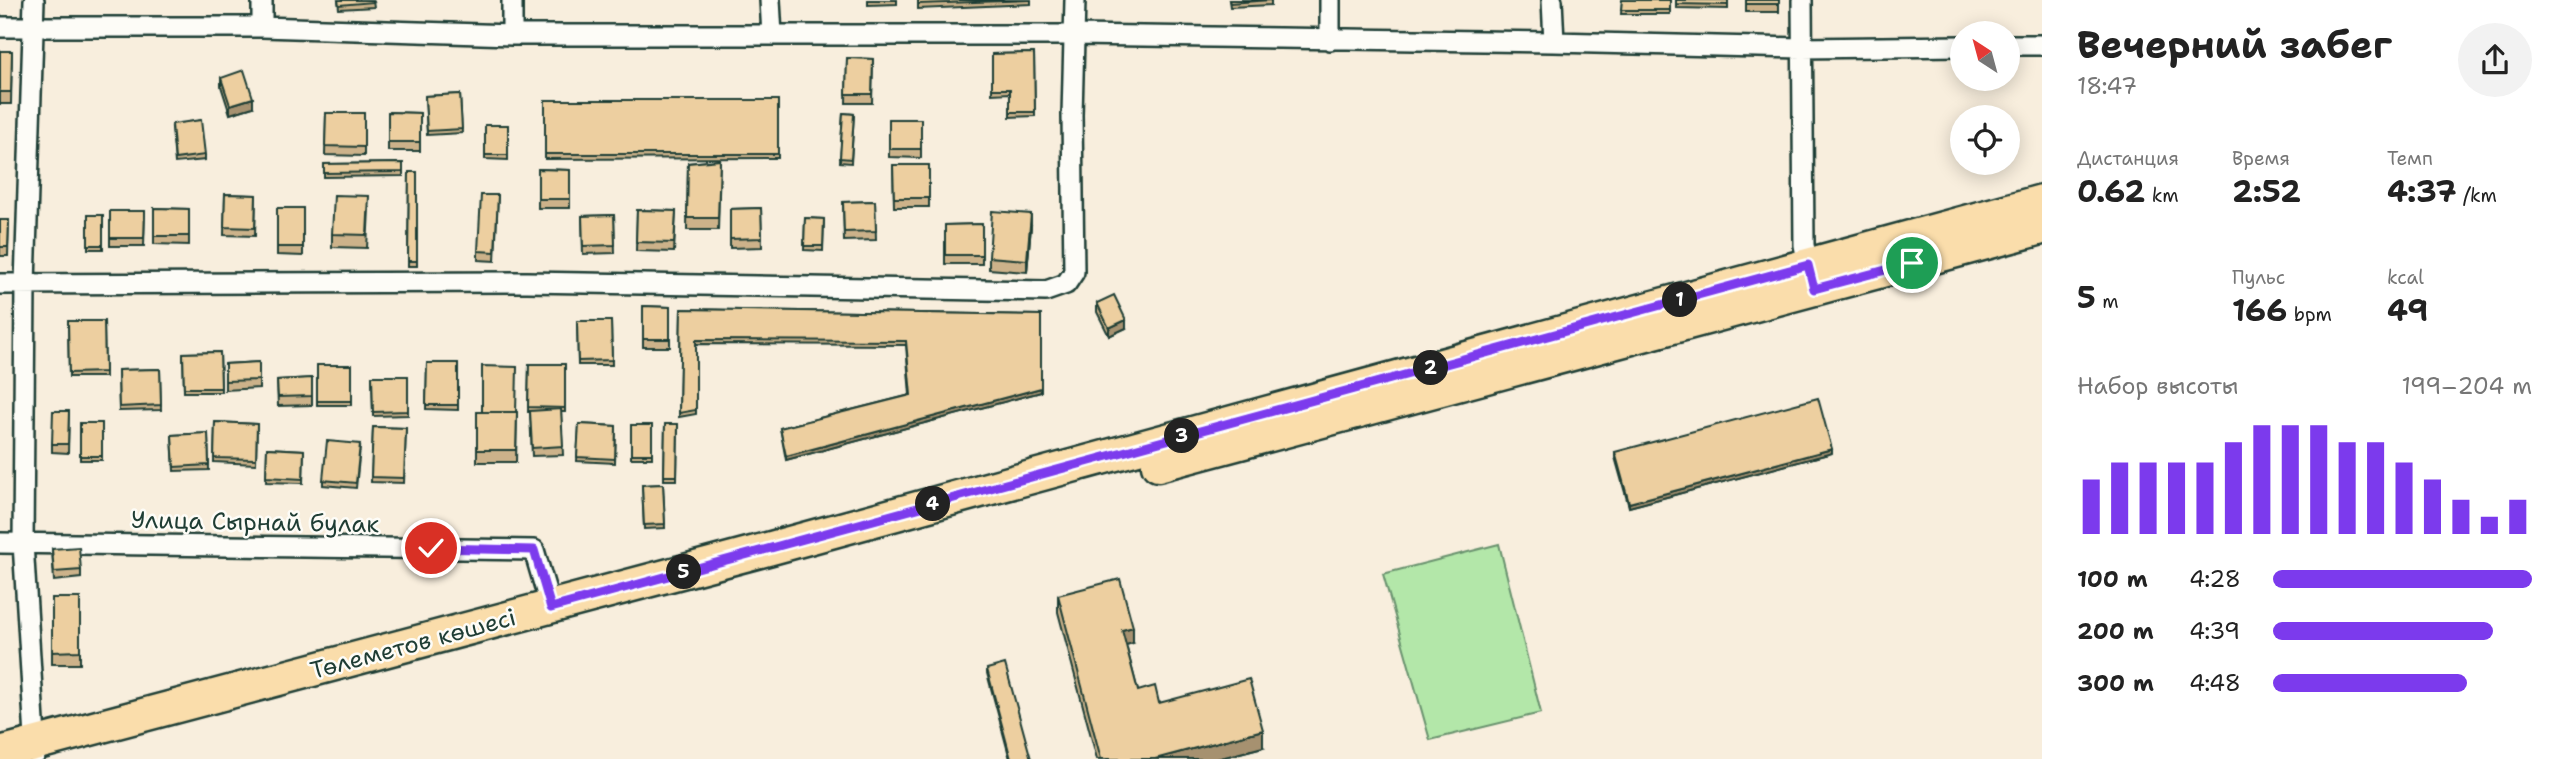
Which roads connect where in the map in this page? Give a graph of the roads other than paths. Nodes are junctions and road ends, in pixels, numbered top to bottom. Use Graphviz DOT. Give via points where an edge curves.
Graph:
graph roads {
  1 [pos="34,0"];
  2 [pos="262,0"];
  3 [pos="512,0"];
  4 [pos="770,0"];
  5 [pos="1075,0"];
  6 [pos="1330,0"];
  7 [pos="1552,0"];
  8 [pos="1802,0"];
  9 [pos="0,27"];
  10 [pos="34,27"];
  11 [pos="262,27"];
  12 [pos="512,35"];
  13 [pos="772,35"];
  14 [pos="1075,35"];
  15 [pos="1330,40"];
  16 [pos="1554,42"];
  17 [pos="2020,45"];
  18 [pos="2042,45"];
  19 [pos="1950,46"];
  20 [pos="1802,48"];
  21 [pos="2042,201"];
  22 [pos="2042,228"];
  23 [pos="1811,277"];
  24 [pos="0,284"];
  25 [pos="24,284"];
  26 [pos="0,542"];
  27 [pos="23,543"];
  28 [pos="551,608"];
  29 [pos="0,753"];
  30 [pos="43,754"];
  1 -- 10 [label="street"];
  2 -- 11 [label="street"];
  3 -- 12 [label="street"];
  4 -- 13 [label="street"];
  5 -- 14 [label="street"];
  6 -- 15 [label="street"];
  7 -- 16 [label="street"];
  8 -- 20 [label="street"];
  9 -- 10 [label="street"];
  10 -- 11 [label="street"];
  10 -- 25 [label="street"];
  11 -- 12 [label="street"];
  12 -- 13 [label="street"];
  13 -- 14 [label="street"];
  14 -- 15 [label="street"];
  14 -- 25 [label="street" via="1074,272 1066,284 1046,291 527,282"];
  15 -- 16 [label="street"];
  16 -- 20 [label="street"];
  17 -- 18 [label="street"];
  19 -- 20 [label="street"];
  20 -- 23 [label="street" via="1804,245"];
  21 -- 23 [label="main road, Төлеметов көшесі"];
  22 -- 23 [label="main road, Төлеметов көшесі"];
  23 -- 28 [label="main road, Төлеметов көшесі"];
  23 -- 30 [label="main road, Төлеметов көшесі"];
  24 -- 25 [label="street"];
  25 -- 27 [label="street"];
  26 -- 27 [label="street, Улица Сырнай булак"];
  27 -- 28 [label="street, Улица Сырнай булак" via="534,550"];
  27 -- 30 [label="street"];
  28 -- 30 [label="main road, Төлеметов көшесі"];
  29 -- 30 [label="main road, Төлеметов көшесі"];
}
